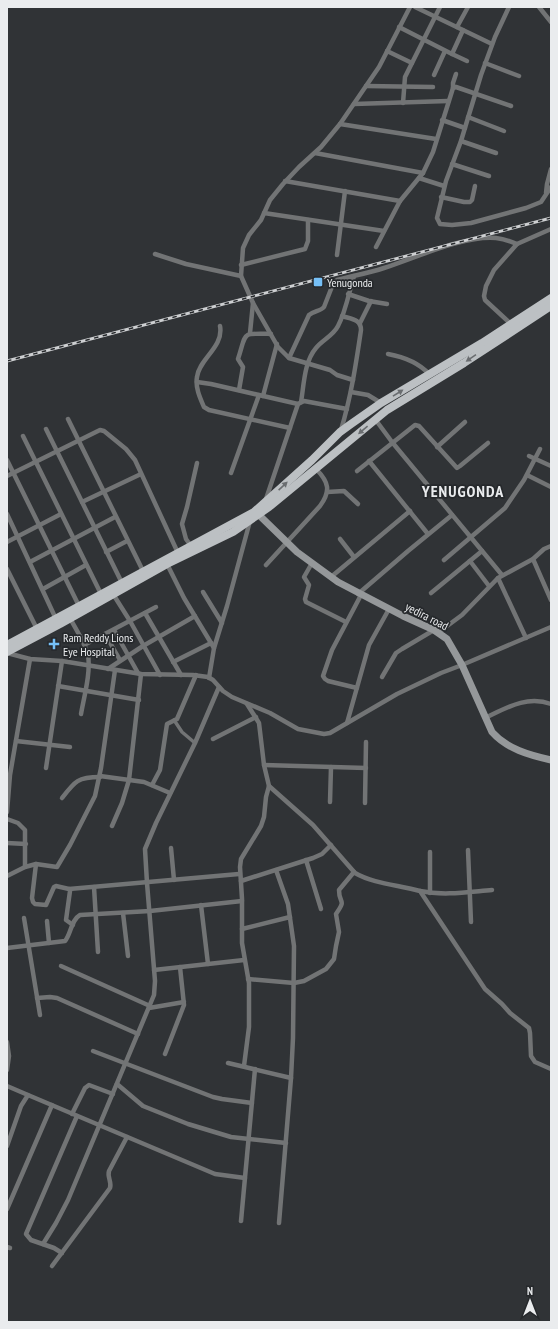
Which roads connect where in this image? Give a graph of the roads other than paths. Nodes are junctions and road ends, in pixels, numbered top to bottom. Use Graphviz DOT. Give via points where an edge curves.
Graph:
graph roads {
  1 [pos="410,7"];
  2 [pos="415,7"];
  3 [pos="440,7"];
  4 [pos="468,7"];
  5 [pos="509,7"];
  6 [pos="539,7"];
  7 [pos="435,16"];
  8 [pos="551,22"];
  9 [pos="399,27"];
  10 [pos="457,27"];
  11 [pos="463,30"];
  12 [pos="423,39"];
  13 [pos="492,44"];
  14 [pos="387,51"];
  15 [pos="445,51"];
  16 [pos="452,54"];
  17 [pos="467,61"];
  18 [pos="412,62"];
  19 [pos="486,63"];
  20 [pos="456,74"];
  21 [pos="434,75"];
  22 [pos="519,76"];
  23 [pos="366,86"];
  24 [pos="403,87"];
  25 [pos="434,87"];
  26 [pos="453,88"];
  27 [pos="476,94"];
  28 [pos="448,101"];
  29 [pos="403,102"];
  30 [pos="354,104"];
  31 [pos="511,106"];
  32 [pos="468,116"];
  33 [pos="442,120"];
  34 [pos="340,124"];
  35 [pos="465,128"];
  36 [pos="504,130"];
  37 [pos="436,139"];
  38 [pos="461,141"];
  39 [pos="315,152"];
  40 [pos="496,153"];
  41 [pos="452,164"];
  42 [pos="551,169"];
  43 [pos="423,173"];
  44 [pos="489,176"];
  45 [pos="419,178"];
  46 [pos="285,181"];
  47 [pos="444,186"];
  48 [pos="475,186"];
  49 [pos="551,187"];
  50 [pos="345,191"];
  51 [pos="546,194"];
  52 [pos="441,197"];
  53 [pos="400,201"];
  54 [pos="264,213"];
  55 [pos="308,220"];
  56 [pos="341,225"];
  57 [pos="551,229"];
  58 [pos="384,231"];
  59 [pos="517,244"];
  60 [pos="376,247"];
  61 [pos="155,254"];
  62 [pos="337,255"];
  63 [pos="241,265"];
  64 [pos="241,276"];
  65 [pos="354,276"];
  66 [pos="348,294"];
  67 [pos="551,298"];
  68 [pos="371,301"];
  69 [pos="253,303"];
  70 [pos="387,304"];
  71 [pos="551,306"];
  72 [pos="342,316"];
  73 [pos="360,322"];
  74 [pos="511,324"];
  75 [pos="220,326"];
  76 [pos="250,333"];
  77 [pos="271,334"];
  78 [pos="277,344"];
  79 [pos="388,354"];
  80 [pos="289,358"];
  81 [pos="308,364"];
  82 [pos="429,374"];
  83 [pos="353,380"];
  84 [pos="197,382"];
  85 [pos="238,390"];
  86 [pos="351,392"];
  87 [pos="261,395"];
  88 [pos="299,403"];
  89 [pos="381,403"];
  90 [pos="347,409"];
  91 [pos="68,419"];
  92 [pos="249,419"];
  93 [pos="375,419"];
  94 [pos="465,422"];
  95 [pos="290,428"];
  96 [pos="46,429"];
  97 [pos="340,432"];
  98 [pos="23,436"];
  99 [pos="78,441"];
  100 [pos="392,442"];
  101 [pos="488,443"];
  102 [pos="438,447"];
  103 [pos="540,449"];
  104 [pos="58,451"];
  105 [pos="529,456"];
  106 [pos="535,458"];
  107 [pos="7,460"];
  108 [pos="369,461"];
  109 [pos="36,462"];
  110 [pos="197,463"];
  111 [pos="551,466"];
  112 [pos="316,469"];
  113 [pos="357,471"];
  114 [pos="14,472"];
  115 [pos="231,473"];
  116 [pos="141,474"];
  117 [pos="527,475"];
  118 [pos="7,476"];
  119 [pos="551,487"];
  120 [pos="103,492"];
  121 [pos="327,492"];
  122 [pos="82,502"];
  123 [pos="265,502"];
  124 [pos="358,504"];
  125 [pos="410,511"];
  126 [pos="7,514"];
  127 [pos="61,514"];
  128 [pos="258,515"];
  129 [pos="452,516"];
  130 [pos="115,517"];
  131 [pos="250,521"];
  132 [pos="39,525"];
  133 [pos="94,528"];
  134 [pos="428,534"];
  135 [pos="18,536"];
  136 [pos="471,538"];
  137 [pos="73,539"];
  138 [pos="340,539"];
  139 [pos="127,541"];
  140 [pos="7,542"];
  141 [pos="286,542"];
  142 [pos="191,546"];
  143 [pos="551,546"];
  144 [pos="51,550"];
  145 [pos="106,552"];
  146 [pos="482,552"];
  147 [pos="178,553"];
  148 [pos="354,557"];
  149 [pos="533,559"];
  150 [pos="444,560"];
  151 [pos="30,562"];
  152 [pos="470,562"];
  153 [pos="312,563"];
  154 [pos="167,564"];
  155 [pos="266,565"];
  156 [pos="86,566"];
  157 [pos="7,569"];
  158 [pos="143,571"];
  159 [pos="332,577"];
  160 [pos="500,577"];
  161 [pos="64,578"];
  162 [pos="122,583"];
  163 [pos="489,586"];
  164 [pos="43,590"];
  165 [pos="203,592"];
  166 [pos="431,593"];
  167 [pos="101,594"];
  168 [pos="113,594"];
  169 [pos="360,594"];
  170 [pos="551,600"];
  171 [pos="79,606"];
  172 [pos="156,607"];
  173 [pos="389,609"];
  174 [pos="145,613"];
  175 [pos="195,616"];
  176 [pos="70,618"];
  177 [pos="56,619"];
  178 [pos="130,621"];
  179 [pos="346,622"];
  180 [pos="222,623"];
  181 [pos="551,626"];
  182 [pos="37,629"];
  183 [pos="114,630"];
  184 [pos="436,631"];
  185 [pos="105,634"];
  186 [pos="158,637"];
  187 [pos="526,638"];
  188 [pos="212,643"];
  189 [pos="7,645"];
  190 [pos="84,645"];
  191 [pos="144,645"];
  192 [pos="214,648"];
  193 [pos="7,652"];
  194 [pos="128,655"];
  195 [pos="30,659"];
  196 [pos="120,660"];
  197 [pos="62,661"];
  198 [pos="173,662"];
  199 [pos="89,665"];
  200 [pos="462,665"];
  201 [pos="108,669"];
  202 [pos="115,670"];
  203 [pos="140,674"];
  204 [pos="160,675"];
  205 [pos="181,675"];
  206 [pos="196,675"];
  207 [pos="382,677"];
  208 [pos="209,678"];
  209 [pos="58,686"];
  210 [pos="219,687"];
  211 [pos="357,688"];
  212 [pos="85,691"];
  213 [pos="112,695"];
  214 [pos="139,700"];
  215 [pos="247,704"];
  216 [pos="551,704"];
  217 [pos="81,714"];
  218 [pos="256,717"];
  219 [pos="485,718"];
  220 [pos="174,720"];
  221 [pos="347,723"];
  222 [pos="213,740"];
  223 [pos="16,741"];
  224 [pos="366,742"];
  225 [pos="194,743"];
  226 [pos="49,745"];
  227 [pos="70,747"];
  228 [pos="551,760"];
  229 [pos="264,765"];
  230 [pos="331,767"];
  231 [pos="46,768"];
  232 [pos="366,768"];
  233 [pos="100,776"];
  234 [pos="129,780"];
  235 [pos="152,785"];
  236 [pos="269,786"];
  237 [pos="8,793"];
  238 [pos="170,793"];
  239 [pos="62,798"];
  240 [pos="330,802"];
  241 [pos="365,803"];
  242 [pos="7,812"];
  243 [pos="7,819"];
  244 [pos="112,826"];
  245 [pos="7,842"];
  246 [pos="26,844"];
  247 [pos="332,845"];
  248 [pos="171,848"];
  249 [pos="468,850"];
  250 [pos="430,852"];
  251 [pos="306,860"];
  252 [pos="36,864"];
  253 [pos="25,867"];
  254 [pos="276,870"];
  255 [pos="354,872"];
  256 [pos="239,874"];
  257 [pos="7,876"];
  258 [pos="174,880"];
  259 [pos="240,881"];
  260 [pos="147,883"];
  261 [pos="94,887"];
  262 [pos="69,889"];
  263 [pos="492,890"];
  264 [pos="420,891"];
  265 [pos="470,892"];
  266 [pos="430,893"];
  267 [pos="242,900"];
  268 [pos="201,905"];
  269 [pos="321,909"];
  270 [pos="150,911"];
  271 [pos="123,912"];
  272 [pos="96,914"];
  273 [pos="290,917"];
  274 [pos="24,918"];
  275 [pos="46,922"];
  276 [pos="471,922"];
  277 [pos="73,925"];
  278 [pos="242,929"];
  279 [pos="49,943"];
  280 [pos="28,946"];
  281 [pos="7,948"];
  282 [pos="98,952"];
  283 [pos="128,956"];
  284 [pos="244,960"];
  285 [pos="208,964"];
  286 [pos="61,966"];
  287 [pos="180,967"];
  288 [pos="154,970"];
  289 [pos="248,979"];
  290 [pos="294,983"];
  291 [pos="37,998"];
  292 [pos="184,1002"];
  293 [pos="150,1007"];
  294 [pos="40,1015"];
  295 [pos="138,1034"];
  296 [pos="7,1042"];
  297 [pos="93,1051"];
  298 [pos="165,1054"];
  299 [pos="228,1062"];
  300 [pos="7,1064"];
  301 [pos="125,1064"];
  302 [pos="244,1066"];
  303 [pos="255,1069"];
  304 [pos="551,1069"];
  305 [pos="7,1070"];
  306 [pos="291,1078"];
  307 [pos="117,1084"];
  308 [pos="7,1086"];
  309 [pos="113,1094"];
  310 [pos="28,1095"];
  311 [pos="252,1103"];
  312 [pos="52,1105"];
  313 [pos="74,1115"];
  314 [pos="99,1125"];
  315 [pos="127,1137"];
  316 [pos="249,1139"];
  317 [pos="286,1143"];
  318 [pos="7,1146"];
  319 [pos="245,1178"];
  320 [pos="7,1209"];
  321 [pos="241,1221"];
  322 [pos="279,1222"];
  323 [pos="43,1244"];
  324 [pos="62,1253"];
  325 [pos="52,1266"];
  1 -- 9 [label="street"];
  2 -- 7 [label="street"];
  3 -- 7 [label="street"];
  4 -- 10 [label="street"];
  5 -- 13 [label="street"];
  6 -- 8 [label="street"];
  7 -- 10 [label="street"];
  7 -- 12 [label="street"];
  9 -- 12 [label="street"];
  9 -- 14 [label="street"];
  10 -- 11 [label="street"];
  11 -- 13 [label="street"];
  11 -- 16 [label="street"];
  12 -- 15 [label="street"];
  12 -- 18 [label="street"];
  13 -- 19 [label="street"];
  14 -- 18 [label="street"];
  14 -- 23 [label="street"];
  15 -- 16 [label="street"];
  15 -- 21 [label="street"];
  16 -- 17 [label="street"];
  18 -- 24 [label="street" via="404,78"];
  19 -- 22 [label="street"];
  19 -- 27 [label="street"];
  20 -- 26 [label="street"];
  23 -- 24 [label="street"];
  23 -- 30 [label="street"];
  24 -- 25 [label="street"];
  24 -- 29 [label="street"];
  26 -- 27 [label="street"];
  26 -- 28 [label="street"];
  27 -- 31 [label="street"];
  27 -- 32 [label="street"];
  28 -- 29 [label="street"];
  28 -- 33 [label="street"];
  29 -- 30 [label="street"];
  30 -- 34 [label="street"];
  32 -- 35 [label="street"];
  32 -- 36 [label="street"];
  33 -- 35 [label="street"];
  33 -- 37 [label="street"];
  34 -- 37 [label="street"];
  34 -- 39 [label="street"];
  35 -- 38 [label="street"];
  37 -- 43 [label="street"];
  38 -- 40 [label="street"];
  38 -- 41 [label="street"];
  39 -- 43 [label="street"];
  39 -- 46 [label="street"];
  41 -- 44 [label="street"];
  41 -- 47 [label="street"];
  42 -- 51 [label="street"];
  43 -- 45 [label="street"];
  45 -- 47 [label="street"];
  45 -- 53 [label="street"];
  46 -- 50 [label="street"];
  46 -- 54 [label="street" via="270,200"];
  47 -- 52 [label="street"];
  48 -- 52 [label="street" via="470,202"];
  49 -- 51 [label="street"];
  50 -- 53 [label="street"];
  50 -- 56 [label="street"];
  51 -- 52 [label="street" via="541,202 526,208 471,223 452,225 440,224 436,218"];
  53 -- 58 [label="street"];
  54 -- 55 [label="street"];
  54 -- 63 [label="street" via="243,248"];
  55 -- 56 [label="street"];
  55 -- 63 [label="street" via="308,241 305,249"];
  56 -- 58 [label="street"];
  56 -- 62 [label="street"];
  57 -- 59 [label="street"];
  58 -- 60 [label="street"];
  59 -- 65 [label="street" via="494,238 466,241"];
  59 -- 74 [label="street" via="494,270 484,296 487,303"];
  61 -- 64 [label="street" via="186,264"];
  63 -- 64 [label="street"];
  64 -- 69 [label="street"];
  65 -- 66 [label="street"];
  65 -- 80 [label="street" via="334,282 324,307 309,315"];
  66 -- 68 [label="street"];
  66 -- 72 [label="street"];
  67 -- 74 [label="highway"];
  68 -- 70 [label="street"];
  68 -- 73 [label="street"];
  69 -- 76 [label="street"];
  69 -- 77 [label="street"];
  71 -- 93 [label="highway, one-way"];
  72 -- 73 [label="street"];
  72 -- 81 [label="street" via="337,328 316,348"];
  73 -- 83 [label="street"];
  74 -- 82 [label="highway"];
  75 -- 84 [label="street" via="220,337 198,370"];
  76 -- 77 [label="street"];
  76 -- 85 [label="street" via="244,338 238,359 243,367"];
  77 -- 78 [label="street"];
  78 -- 80 [label="street"];
  78 -- 87 [label="street"];
  79 -- 82 [label="street" via="414,361"];
  80 -- 81 [label="street"];
  81 -- 83 [label="street"];
  81 -- 88 [label="street"];
  89 -- 82 [label="highway, one-way"];
  83 -- 86 [label="street"];
  84 -- 85 [label="street"];
  84 -- 92 [label="street" via="204,407"];
  85 -- 87 [label="street"];
  86 -- 89 [label="street" via="368,395"];
  86 -- 90 [label="street"];
  87 -- 88 [label="street"];
  87 -- 92 [label="street"];
  88 -- 90 [label="street" via="304,401"];
  88 -- 95 [label="street"];
  89 -- 97 [label="highway"];
  90 -- 97 [label="street"];
  91 -- 99 [label="street"];
  92 -- 95 [label="street"];
  92 -- 115 [label="street"];
  93 -- 100 [label="street"];
  93 -- 112 [label="highway, one-way"];
  94 -- 102 [label="street"];
  95 -- 123 [label="street"];
  96 -- 104 [label="street"];
  123 -- 97 [label="highway, one-way"];
  98 -- 109 [label="street"];
  99 -- 104 [label="street"];
  99 -- 116 [label="street" via="100,430 104,431 126,449 135,460"];
  99 -- 120 [label="street"];
  100 -- 102 [label="street" via="417,425"];
  100 -- 108 [label="street"];
  100 -- 129 [label="street"];
  101 -- 102 [label="street" via="458,468"];
  103 -- 106 [label="street"];
  104 -- 109 [label="street"];
  104 -- 122 [label="street"];
  105 -- 106 [label="street"];
  106 -- 111 [label="street"];
  106 -- 117 [label="street"];
  107 -- 114 [label="street"];
  108 -- 113 [label="street"];
  108 -- 125 [label="street"];
  109 -- 114 [label="street"];
  109 -- 127 [label="street"];
  110 -- 142 [label="street" via="182,524"];
  112 -- 121 [label="street" via="324,478"];
  112 -- 128 [label="highway"];
  114 -- 118 [label="street"];
  114 -- 132 [label="street"];
  116 -- 120 [label="street"];
  116 -- 147 [label="street"];
  117 -- 119 [label="street"];
  117 -- 136 [label="street" via="505,508"];
  120 -- 122 [label="street"];
  120 -- 130 [label="street"];
  121 -- 124 [label="street" via="344,491"];
  121 -- 141 [label="street" via="320,506"];
  122 -- 133 [label="street"];
  123 -- 142 [label="highway" via="254,512"];
  125 -- 134 [label="street"];
  125 -- 148 [label="street"];
  126 -- 135 [label="street"];
  127 -- 132 [label="street"];
  127 -- 137 [label="street"];
  128 -- 131 [label="highway"];
  128 -- 141 [label="main road, yedira road"];
  129 -- 134 [label="street"];
  129 -- 136 [label="street"];
  130 -- 133 [label="street"];
  130 -- 139 [label="street"];
  131 -- 154 [label="highway"];
  131 -- 180 [label="street"];
  132 -- 135 [label="street"];
  132 -- 144 [label="street"];
  133 -- 137 [label="street"];
  133 -- 145 [label="street"];
  134 -- 169 [label="street"];
  135 -- 140 [label="street"];
  135 -- 151 [label="street"];
  136 -- 146 [label="street"];
  136 -- 150 [label="street"];
  137 -- 144 [label="street"];
  137 -- 156 [label="street"];
  138 -- 148 [label="street"];
  139 -- 145 [label="street"];
  139 -- 158 [label="street"];
  141 -- 153 [label="main road, yedira road"];
  141 -- 155 [label="street"];
  142 -- 147 [label="highway"];
  143 -- 149 [label="street"];
  144 -- 151 [label="street"];
  144 -- 161 [label="street"];
  145 -- 162 [label="street"];
  146 -- 152 [label="street"];
  146 -- 160 [label="street"];
  147 -- 158 [label="highway"];
  148 -- 159 [label="street"];
  149 -- 160 [label="street"];
  149 -- 170 [label="street"];
  151 -- 164 [label="street"];
  152 -- 163 [label="street"];
  152 -- 166 [label="street"];
  153 -- 159 [label="main road, yedira road"];
  153 -- 179 [label="street" via="304,577 309,585 306,602"];
  154 -- 168 [label="highway"];
  154 -- 175 [label="street"];
  156 -- 161 [label="street"];
  156 -- 167 [label="street"];
  157 -- 182 [label="street"];
  158 -- 162 [label="highway"];
  159 -- 169 [label="main road, yedira road"];
  160 -- 163 [label="street"];
  160 -- 187 [label="street"];
  161 -- 164 [label="street"];
  161 -- 171 [label="street"];
  162 -- 167 [label="highway"];
  163 -- 184 [label="street" via="462,616"];
  164 -- 177 [label="street"];
  165 -- 180 [label="street"];
  167 -- 171 [label="highway"];
  168 -- 176 [label="highway"];
  168 -- 178 [label="street"];
  169 -- 173 [label="main road, yedira road"];
  169 -- 179 [label="street"];
  171 -- 177 [label="highway"];
  172 -- 174 [label="street"];
  173 -- 184 [label="main road, yedira road"];
  173 -- 211 [label="street" via="369,645"];
  174 -- 178 [label="street"];
  174 -- 186 [label="street"];
  175 -- 186 [label="street"];
  175 -- 188 [label="street"];
  176 -- 190 [label="street"];
  176 -- 193 [label="highway"];
  177 -- 182 [label="highway"];
  178 -- 183 [label="street"];
  178 -- 191 [label="street"];
  179 -- 211 [label="street" via="323,676 328,681"];
  180 -- 192 [label="street"];
  181 -- 187 [label="street"];
  182 -- 189 [label="highway"];
  183 -- 185 [label="street"];
  183 -- 194 [label="street"];
  184 -- 200 [label="main road, yedira road" via="447,639"];
  184 -- 207 [label="street" via="396,653"];
  185 -- 190 [label="street"];
  185 -- 196 [label="street"];
  186 -- 191 [label="street"];
  186 -- 198 [label="street"];
  187 -- 200 [label="street"];
  188 -- 192 [label="street"];
  188 -- 198 [label="street"];
  190 -- 199 [label="street"];
  191 -- 194 [label="street"];
  191 -- 204 [label="street"];
  192 -- 208 [label="street"];
  193 -- 195 [label="street"];
  194 -- 196 [label="street"];
  194 -- 203 [label="street"];
  195 -- 197 [label="street"];
  195 -- 223 [label="street"];
  196 -- 201 [label="street"];
  197 -- 199 [label="street"];
  197 -- 209 [label="street"];
  198 -- 205 [label="street"];
  199 -- 201 [label="street"];
  199 -- 212 [label="street"];
  200 -- 219 [label="main road, yedira road"];
  200 -- 221 [label="street" via="397,694"];
  201 -- 202 [label="street"];
  202 -- 203 [label="street"];
  202 -- 213 [label="street"];
  203 -- 204 [label="street"];
  203 -- 214 [label="street"];
  204 -- 205 [label="street"];
  205 -- 206 [label="street"];
  206 -- 208 [label="street"];
  206 -- 220 [label="street" via="179,715"];
  208 -- 210 [label="street"];
  209 -- 212 [label="street"];
  209 -- 226 [label="street"];
  210 -- 215 [label="street"];
  210 -- 225 [label="street"];
  211 -- 221 [label="street"];
  212 -- 213 [label="street"];
  212 -- 217 [label="street"];
  213 -- 214 [label="street"];
  213 -- 233 [label="street"];
  214 -- 234 [label="street"];
  215 -- 218 [label="street"];
  215 -- 221 [label="street" via="302,730 330,733"];
  216 -- 219 [label="street" via="539,701 522,702"];
  218 -- 222 [label="street"];
  218 -- 229 [label="street" via="260,728"];
  219 -- 228 [label="main road, yedira road" via="500,741 510,747"];
  220 -- 225 [label="street"];
  220 -- 235 [label="street" via="167,724 160,770"];
  223 -- 226 [label="street"];
  223 -- 237 [label="street"];
  224 -- 232 [label="street"];
  225 -- 238 [label="street"];
  226 -- 227 [label="street"];
  226 -- 231 [label="street"];
  229 -- 230 [label="street"];
  229 -- 236 [label="street"];
  230 -- 232 [label="street"];
  230 -- 240 [label="street"];
  232 -- 241 [label="street"];
  233 -- 234 [label="street"];
  233 -- 239 [label="street" via="78,779"];
  233 -- 252 [label="street" via="95,796 58,866"];
  234 -- 235 [label="street"];
  234 -- 244 [label="street"];
  235 -- 238 [label="street"];
  236 -- 247 [label="street" via="313,824"];
  236 -- 256 [label="street" via="261,826 241,859"];
  237 -- 242 [label="street"];
  238 -- 260 [label="street" via="145,849"];
  243 -- 246 [label="street" via="18,823 25,830"];
  245 -- 246 [label="street"];
  246 -- 253 [label="street"];
  247 -- 251 [label="street" via="322,854"];
  247 -- 255 [label="street"];
  248 -- 258 [label="street"];
  249 -- 265 [label="street"];
  250 -- 266 [label="street"];
  251 -- 254 [label="street"];
  251 -- 269 [label="street"];
  252 -- 253 [label="street"];
  252 -- 262 [label="street" via="32,902 46,905 54,887"];
  253 -- 257 [label="street"];
  254 -- 259 [label="street"];
  254 -- 273 [label="street"];
  255 -- 264 [label="street"];
  255 -- 290 [label="street" via="339,890 343,903 336,914 339,932 332,963 316,976"];
  256 -- 258 [label="street"];
  256 -- 259 [label="street"];
  258 -- 260 [label="street"];
  259 -- 267 [label="street"];
  260 -- 261 [label="street"];
  260 -- 270 [label="street"];
  261 -- 262 [label="street"];
  261 -- 272 [label="street"];
  262 -- 277 [label="street" via="66,920"];
  263 -- 265 [label="street"];
  264 -- 266 [label="street"];
  264 -- 304 [label="street" via="485,989 529,1028 531,1056 535,1062"];
  265 -- 266 [label="street"];
  265 -- 276 [label="street"];
  267 -- 268 [label="street"];
  267 -- 278 [label="street"];
  268 -- 270 [label="street"];
  268 -- 285 [label="street"];
  270 -- 271 [label="street"];
  270 -- 288 [label="street"];
  271 -- 272 [label="street"];
  271 -- 283 [label="street"];
  272 -- 277 [label="street" via="78,916"];
  272 -- 282 [label="street"];
  273 -- 278 [label="street"];
  273 -- 290 [label="street" via="294,946"];
  274 -- 280 [label="street"];
  275 -- 279 [label="street"];
  277 -- 279 [label="street" via="65,941"];
  278 -- 284 [label="street"];
  279 -- 280 [label="street"];
  280 -- 281 [label="street"];
  280 -- 291 [label="street"];
  284 -- 285 [label="street"];
  284 -- 289 [label="street"];
  285 -- 287 [label="street"];
  286 -- 293 [label="street"];
  287 -- 288 [label="street"];
  287 -- 292 [label="street"];
  288 -- 293 [label="street" via="155,990"];
  289 -- 290 [label="street"];
  289 -- 302 [label="street" via="249,1027"];
  290 -- 306 [label="street"];
  291 -- 294 [label="street"];
  291 -- 295 [label="street" via="57,998"];
  292 -- 293 [label="street"];
  292 -- 298 [label="street"];
  293 -- 295 [label="street"];
  295 -- 301 [label="street"];
  296 -- 300 [label="street"];
  297 -- 301 [label="street"];
  299 -- 302 [label="street"];
  300 -- 305 [label="street"];
  301 -- 307 [label="street"];
  301 -- 311 [label="street" via="222,1100"];
  302 -- 303 [label="street"];
  303 -- 306 [label="street"];
  303 -- 311 [label="street"];
  306 -- 317 [label="street"];
  307 -- 309 [label="street"];
  307 -- 316 [label="street" via="143,1106 161,1114 213,1132"];
  308 -- 310 [label="street"];
  309 -- 313 [label="street" via="89,1085 85,1088"];
  309 -- 314 [label="street"];
  310 -- 312 [label="street"];
  310 -- 318 [label="street" via="21,1106"];
  311 -- 316 [label="street"];
  312 -- 313 [label="street"];
  312 -- 320 [label="street"];
  313 -- 314 [label="street"];
  313 -- 323 [label="street" via="26,1234 31,1240"];
  314 -- 315 [label="street"];
  314 -- 323 [label="street" via="68,1200"];
  315 -- 319 [label="street" via="215,1174"];
  315 -- 324 [label="street" via="108,1175 110,1188"];
  316 -- 317 [label="street"];
  316 -- 319 [label="street"];
  317 -- 322 [label="street"];
  319 -- 321 [label="street"];
  323 -- 324 [label="street"];
  324 -- 325 [label="street"];
}
